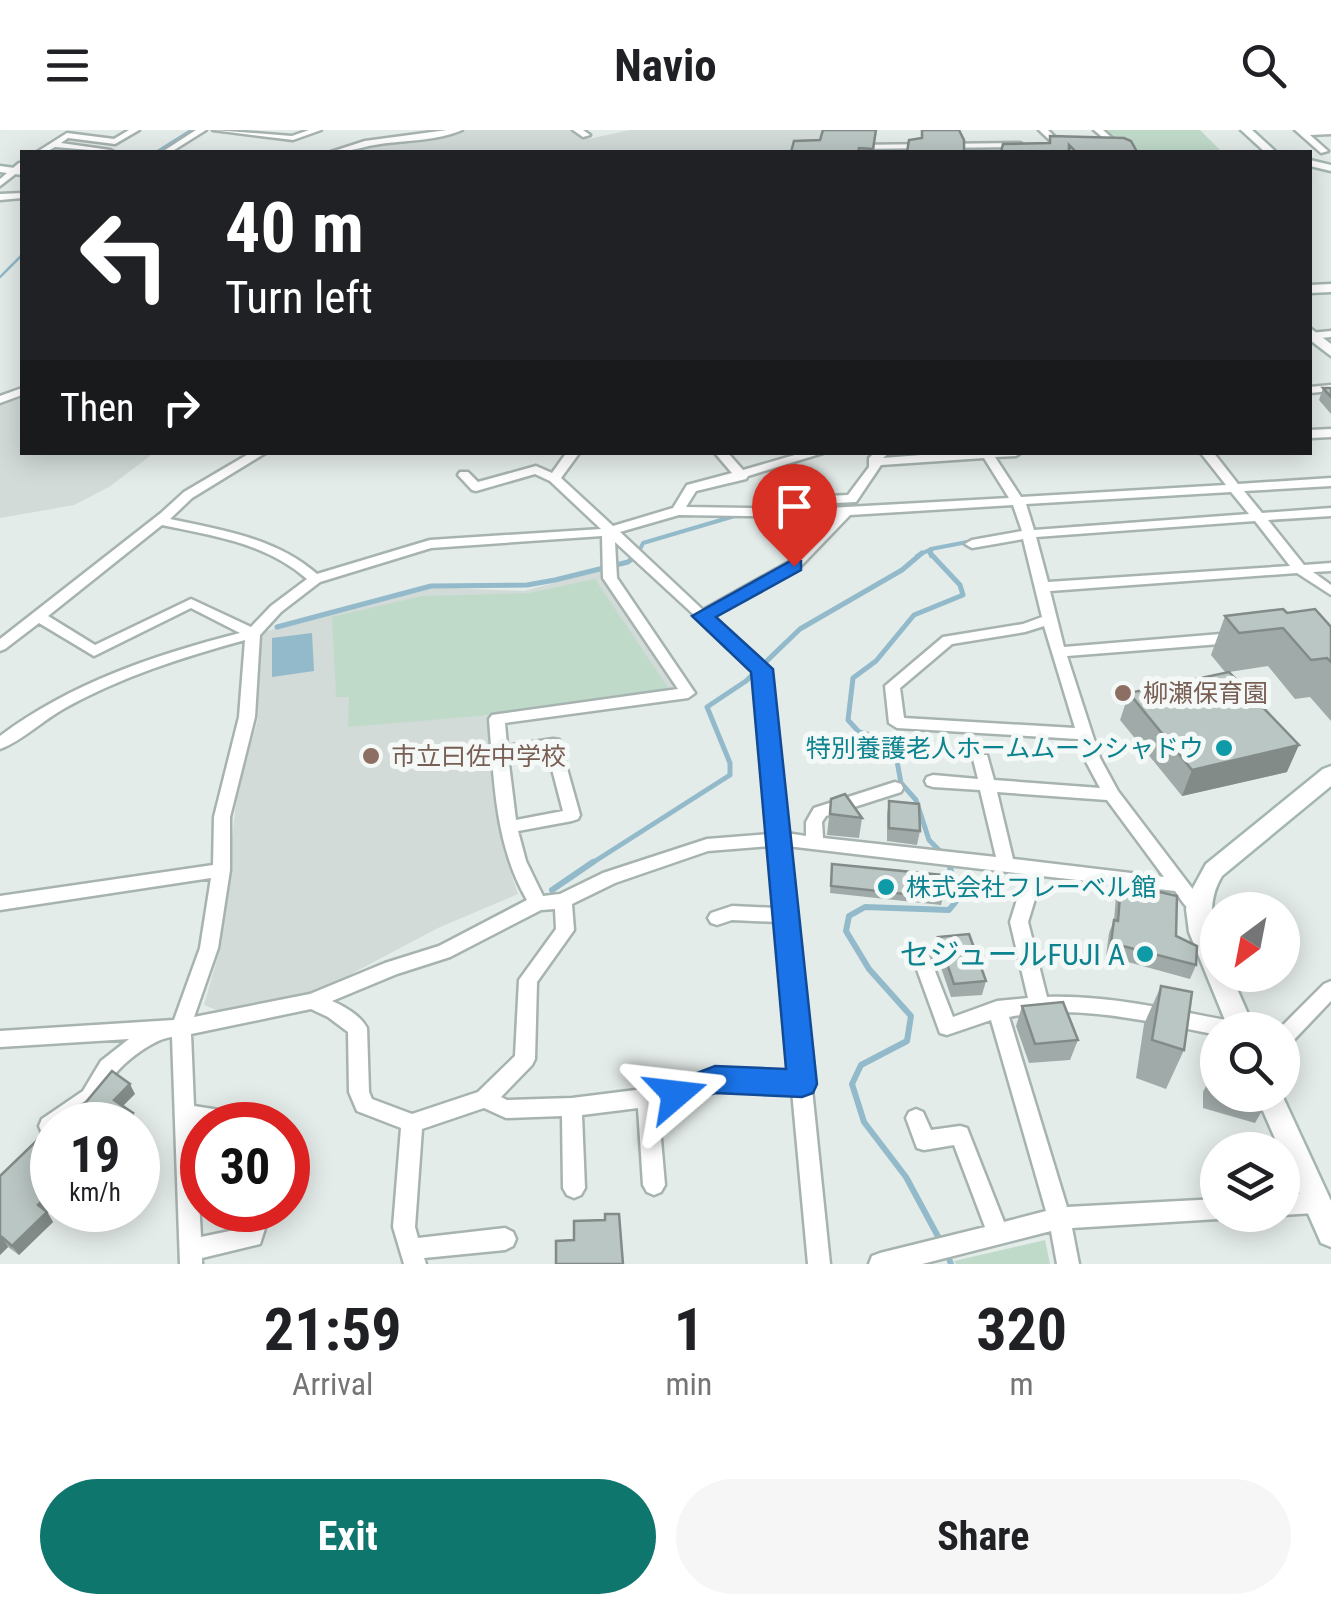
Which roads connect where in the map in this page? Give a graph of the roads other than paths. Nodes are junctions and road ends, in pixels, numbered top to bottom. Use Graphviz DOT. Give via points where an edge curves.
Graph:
graph roads {
  1 [pos="135,130"];
  2 [pos="202,130"];
  3 [pos="218,130"];
  4 [pos="317,130"];
  5 [pos="410,130"];
  6 [pos="458,130"];
  7 [pos="577,130"];
  8 [pos="849,130"];
  9 [pos="900,130"];
  10 [pos="953,130"];
  11 [pos="1043,130"];
  12 [pos="1098,130"];
  13 [pos="1246,130"];
  14 [pos="1301,132"];
  15 [pos="1331,132"];
  16 [pos="586,136"];
  17 [pos="390,140"];
  18 [pos="54,144"];
  19 [pos="126,144"];
  20 [pos="1058,144"];
  21 [pos="906,149"];
  22 [pos="964,149"];
  23 [pos="45,150"];
  24 [pos="96,150"];
  25 [pos="114,150"];
  26 [pos="169,150"];
  27 [pos="344,150"];
  28 [pos="1064,150"];
  29 [pos="1122,150"];
  30 [pos="1269,150"];
  31 [pos="1328,150"];
  32 [pos="0,169"];
  33 [pos="20,169"];
  34 [pos="0,183"];
  35 [pos="1312,335"];
  36 [pos="1331,352"];
  37 [pos="256,455"];
  38 [pos="572,455"];
  39 [pos="723,455"];
  40 [pos="810,455"];
  41 [pos="934,455"];
  42 [pos="988,455"];
  43 [pos="1208,455"];
  44 [pos="880,457"];
  45 [pos="464,475"];
  46 [pos="742,476"];
  47 [pos="554,478"];
  48 [pos="1331,482"];
  49 [pos="1233,486"];
  50 [pos="1018,504"];
  51 [pos="678,511"];
  52 [pos="847,511"];
  53 [pos="1331,512"];
  54 [pos="817,513"];
  55 [pos="1258,516"];
  56 [pos="160,521"];
  57 [pos="1028,531"];
  58 [pos="608,532"];
  59 [pos="972,544"];
  60 [pos="1331,567"];
  61 [pos="1300,569"];
  62 [pos="315,578"];
  63 [pos="1042,588"];
  64 [pos="1331,591"];
  65 [pos="38,616"];
  66 [pos="702,616"];
  67 [pos="1050,618"];
  68 [pos="252,634"];
  69 [pos="1253,636"];
  70 [pos="0,646"];
  71 [pos="1058,652"];
  72 [pos="1082,734"];
  73 [pos="0,744"];
  74 [pos="501,752"];
  75 [pos="981,759"];
  76 [pos="1331,774"];
  77 [pos="933,782"];
  78 [pos="894,788"];
  79 [pos="988,788"];
  80 [pos="1112,795"];
  81 [pos="509,828"];
  82 [pos="780,839"];
  83 [pos="816,843"];
  84 [pos="1006,865"];
  85 [pos="1035,869"];
  86 [pos="220,870"];
  87 [pos="1177,886"];
  88 [pos="563,901"];
  89 [pos="0,903"];
  90 [pos="538,903"];
  91 [pos="1195,906"];
  92 [pos="787,915"];
  93 [pos="717,918"];
  94 [pos="1200,921"];
  95 [pos="920,953"];
  96 [pos="1331,989"];
  97 [pos="312,1001"];
  98 [pos="1040,1003"];
  99 [pos="997,1009"];
  100 [pos="1300,1020"];
  101 [pos="1200,1025"];
  102 [pos="180,1028"];
  103 [pos="156,1029"];
  104 [pos="0,1040"];
  105 [pos="802,1084"];
  106 [pos="647,1098"];
  107 [pos="485,1099"];
  108 [pos="83,1102"];
  109 [pos="184,1102"];
  110 [pos="572,1107"];
  111 [pos="1277,1112"];
  112 [pos="916,1118"];
  113 [pos="412,1123"];
  114 [pos="654,1185"];
  115 [pos="574,1188"];
  116 [pos="1315,1203"];
  117 [pos="1300,1204"];
  118 [pos="1200,1210"];
  119 [pos="1059,1218"];
  120 [pos="191,1232"];
  121 [pos="253,1232"];
  122 [pos="998,1233"];
  123 [pos="1331,1233"];
  124 [pos="505,1239"];
  125 [pos="192,1257"];
  126 [pos="413,1257"];
  127 [pos="819,1264"];
  128 [pos="880,1264"];
  129 [pos="1068,1264"];
  1 -- 18 [label="street" via="114,142 67,135"];
  2 -- 26 [label="street"];
  3 -- 4 [label="street" via="293,138"];
  5 -- 17 [label="street"];
  6 -- 17 [label="street"];
  7 -- 16 [label="street"];
  8 -- 21 [label="street" via="852,137 835,146"];
  9 -- 21 [label="street"];
  10 -- 22 [label="street"];
  11 -- 20 [label="street"];
  12 -- 29 [label="street"];
  13 -- 30 [label="main road"];
  14 -- 15 [label="street"];
  14 -- 31 [label="street"];
  17 -- 27 [label="street"];
  18 -- 23 [label="street"];
  18 -- 24 [label="street"];
  19 -- 25 [label="street"];
  20 -- 22 [label="street"];
  20 -- 28 [label="street"];
  21 -- 22 [label="street"];
  32 -- 33 [label="main road"];
  33 -- 34 [label="street"];
  35 -- 36 [label="main road"];
  37 -- 56 [label="street" via="188,495"];
  38 -- 47 [label="street"];
  39 -- 46 [label="street"];
  40 -- 46 [label="street"];
  41 -- 44 [label="street"];
  42 -- 50 [label="street"];
  43 -- 49 [label="street"];
  44 -- 54 [label="street" via="852,499 832,499"];
  45 -- 47 [label="street" via="476,486 536,470"];
  46 -- 51 [label="street" via="692,488"];
  47 -- 58 [label="street"];
  48 -- 49 [label="street"];
  49 -- 50 [label="street"];
  49 -- 55 [label="street"];
  50 -- 52 [label="street"];
  50 -- 57 [label="street"];
  51 -- 54 [label="street"];
  51 -- 58 [label="street"];
  52 -- 54 [label="street"];
  52 -- 66 [label="street" via="794,566"];
  53 -- 55 [label="street"];
  55 -- 57 [label="street"];
  55 -- 61 [label="street"];
  56 -- 62 [label="street" via="272,548"];
  56 -- 65 [label="street"];
  57 -- 59 [label="street"];
  57 -- 63 [label="street"];
  58 -- 62 [label="street" via="430,544"];
  58 -- 66 [label="street"];
  58 -- 74 [label="street" via="610,578 688,693 498,719"];
  60 -- 61 [label="street"];
  61 -- 63 [label="street"];
  61 -- 64 [label="street"];
  62 -- 68 [label="street"];
  63 -- 67 [label="street"];
  65 -- 68 [label="street" via="94,652 191,603"];
  65 -- 70 [label="street"];
  66 -- 82 [label="street" via="759,667"];
  67 -- 71 [label="street"];
  67 -- 72 [label="street" via="948,640 892,686 897,722"];
  68 -- 73 [label="street" via="87,692 32,718"];
  68 -- 86 [label="street" via="247,717 222,817"];
  69 -- 71 [label="street"];
  71 -- 72 [label="street"];
  72 -- 80 [label="street"];
  74 -- 81 [label="street"];
  74 -- 81 [label="street" via="554,744 572,815"];
  75 -- 79 [label="street"];
  76 -- 91 [label="main road" via="1214,870"];
  77 -- 79 [label="street"];
  78 -- 83 [label="street" via="820,812"];
  79 -- 80 [label="street"];
  79 -- 84 [label="street"];
  80 -- 87 [label="street"];
  81 -- 90 [label="street" via="526,886"];
  82 -- 83 [label="street"];
  82 -- 88 [label="street" via="707,845"];
  82 -- 92 [label="street"];
  83 -- 84 [label="street"];
  84 -- 85 [label="street"];
  85 -- 87 [label="street"];
  85 -- 98 [label="street" via="1019,922"];
  86 -- 89 [label="street"];
  86 -- 102 [label="street" via="209,948"];
  87 -- 91 [label="street"];
  88 -- 90 [label="street"];
  88 -- 107 [label="street" via="566,930 528,980 524,1059"];
  90 -- 97 [label="street" via="444,952"];
  91 -- 94 [label="main road"];
  92 -- 93 [label="street"];
  92 -- 105 [label="street"];
  95 -- 99 [label="street" via="947,1027"];
  96 -- 100 [label="street"];
  97 -- 102 [label="street"];
  97 -- 113 [label="street" via="357,1028 364,1105"];
  98 -- 99 [label="street"];
  98 -- 101 [label="street"];
  99 -- 119 [label="street"];
  102 -- 103 [label="street"];
  102 -- 109 [label="street"];
  103 -- 104 [label="street"];
  103 -- 108 [label="street" via="108,1067"];
  105 -- 106 [label="street" via="715,1080"];
  105 -- 127 [label="street"];
  106 -- 110 [label="street"];
  106 -- 114 [label="street"];
  107 -- 110 [label="street" via="506,1109"];
  107 -- 113 [label="street"];
  110 -- 115 [label="street"];
  111 -- 116 [label="main road"];
  112 -- 122 [label="street" via="924,1141 960,1135"];
  113 -- 126 [label="street" via="404,1227"];
  116 -- 117 [label="street"];
  116 -- 123 [label="main road"];
  118 -- 119 [label="street"];
  119 -- 122 [label="street"];
  119 -- 129 [label="street"];
  120 -- 125 [label="street"];
  121 -- 125 [label="street"];
  122 -- 128 [label="street"];
  124 -- 126 [label="street"];
}
